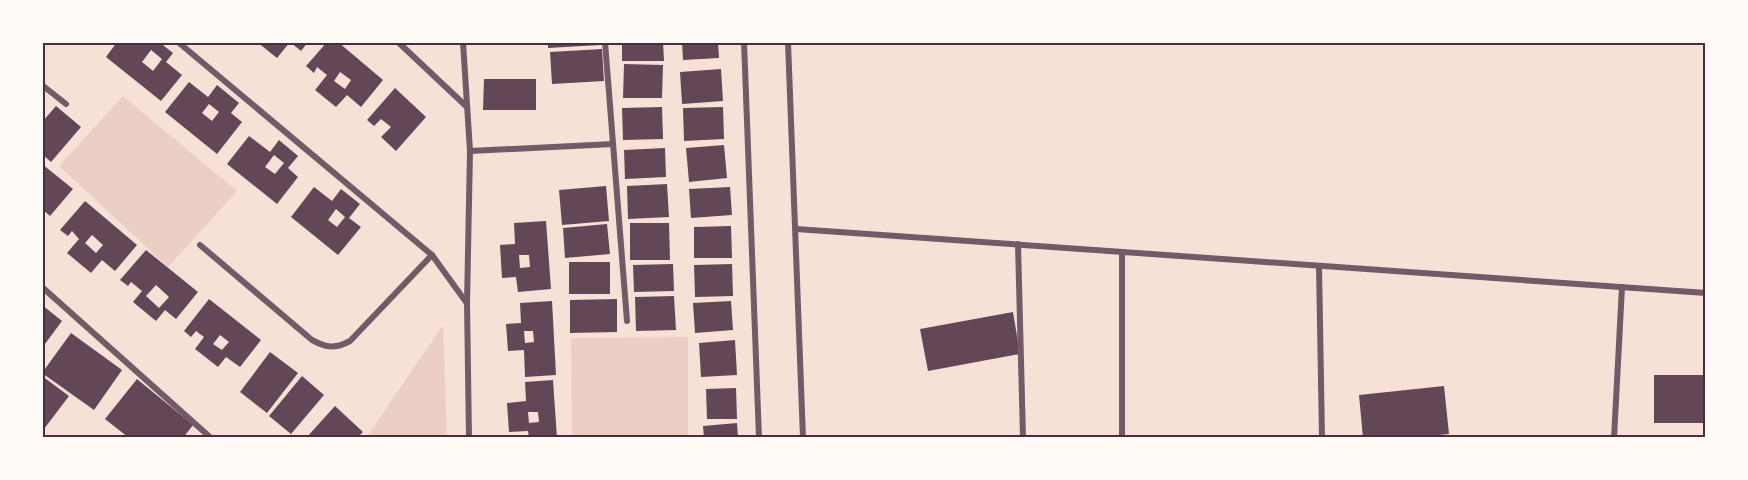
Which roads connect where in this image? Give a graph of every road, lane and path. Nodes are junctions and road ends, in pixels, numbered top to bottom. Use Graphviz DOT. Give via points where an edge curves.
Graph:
graph roads {
  1 [pos="178,42"];
  2 [pos="398,42"];
  3 [pos="463,42"];
  4 [pos="605,42"];
  5 [pos="744,42"];
  6 [pos="788,42"];
  7 [pos="42,85"];
  8 [pos="66,104"];
  9 [pos="467,108"];
  10 [pos="613,144"];
  11 [pos="470,151"];
  12 [pos="796,229"];
  13 [pos="1018,244"];
  14 [pos="200,245"];
  15 [pos="1122,252"];
  16 [pos="432,255"];
  17 [pos="1319,266"];
  18 [pos="42,287"];
  19 [pos="1622,287"];
  20 [pos="1706,293"];
  21 [pos="467,303"];
  22 [pos="627,321"];
  23 [pos="212,438"];
  24 [pos="469,438"];
  25 [pos="759,438"];
  26 [pos="803,438"];
  27 [pos="1023,438"];
  28 [pos="1122,438"];
  29 [pos="1322,438"];
  30 [pos="1614,438"];
  1 -- 16 [label="street"];
  2 -- 9 [label="street"];
  3 -- 9 [label="street"];
  4 -- 10 [label="street"];
  5 -- 25 [label="street"];
  6 -- 12 [label="street"];
  7 -- 8 [label="street"];
  9 -- 11 [label="street"];
  10 -- 11 [label="street"];
  10 -- 22 [label="street"];
  11 -- 21 [label="street"];
  12 -- 13 [label="street"];
  12 -- 26 [label="street"];
  13 -- 15 [label="street"];
  13 -- 27 [label="street"];
  14 -- 16 [label="street" via="312,340 332,348 350,341"];
  15 -- 17 [label="street"];
  15 -- 28 [label="street"];
  16 -- 21 [label="street"];
  17 -- 19 [label="street"];
  17 -- 29 [label="street"];
  18 -- 23 [label="street"];
  19 -- 20 [label="street"];
  19 -- 30 [label="street"];
  21 -- 24 [label="street"];
}
